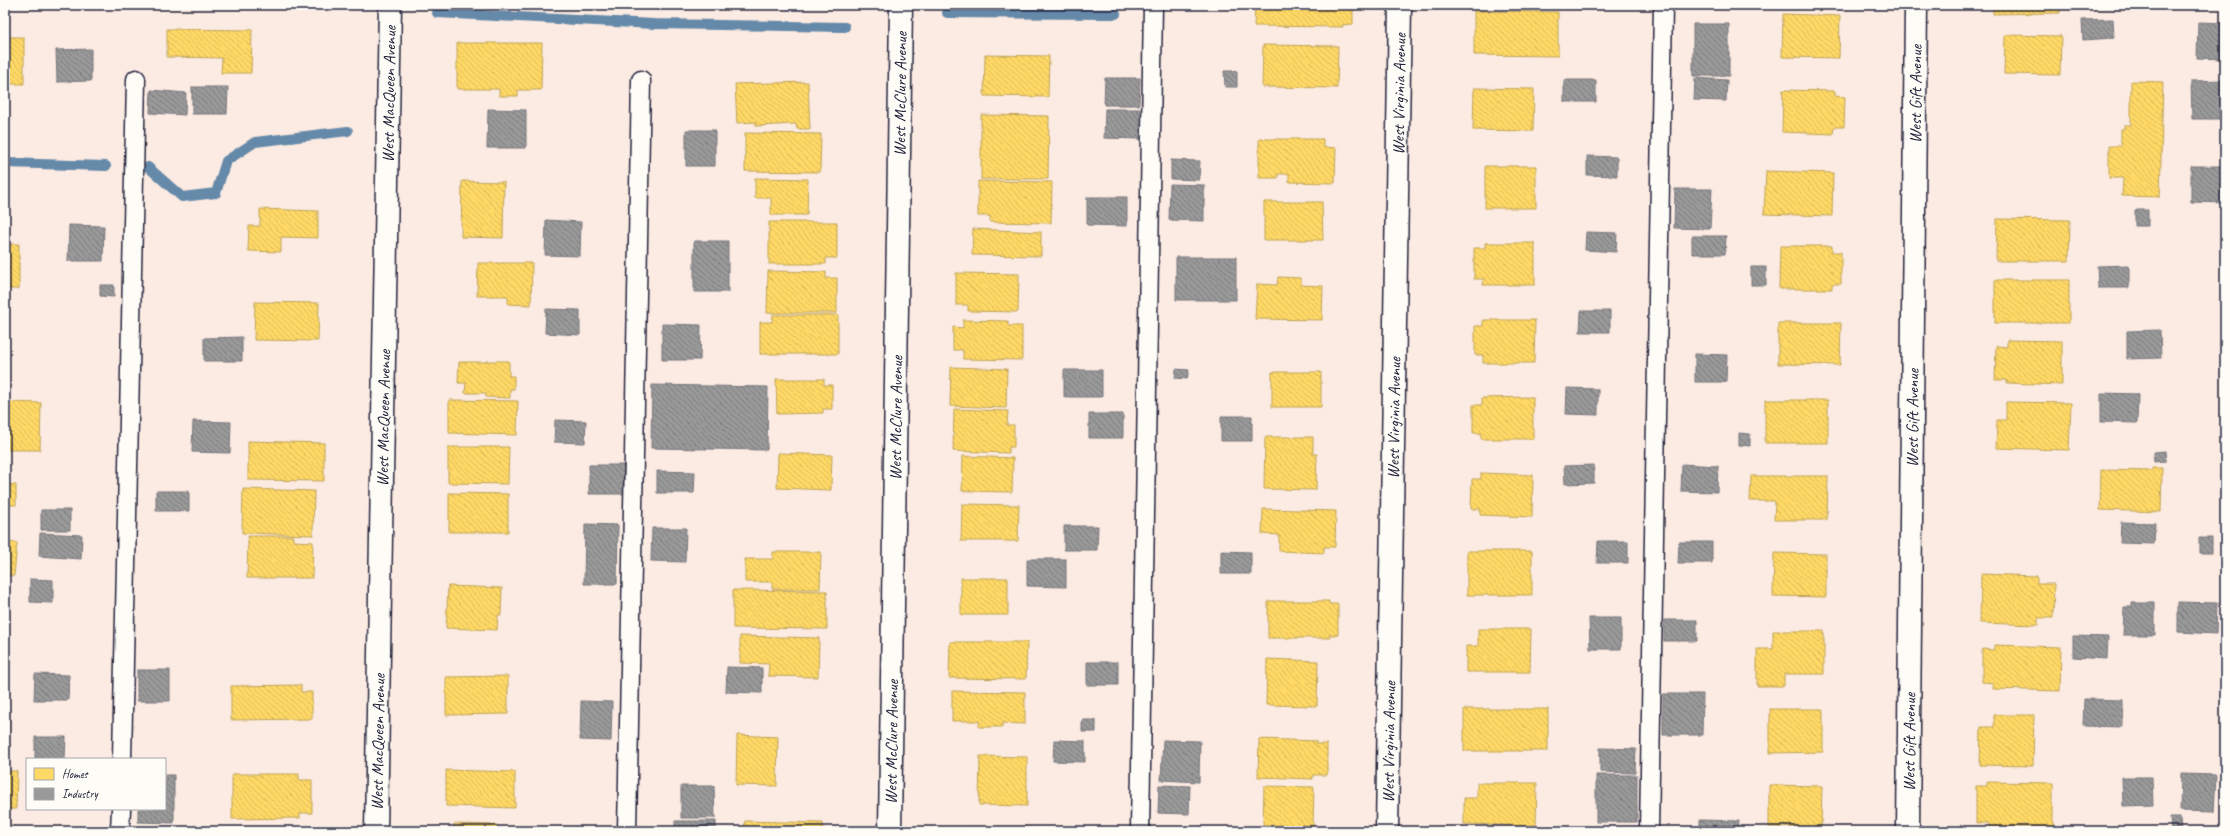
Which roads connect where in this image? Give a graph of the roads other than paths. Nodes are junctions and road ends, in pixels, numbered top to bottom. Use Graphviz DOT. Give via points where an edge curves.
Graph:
graph roads {
  1 [pos="390,5"];
  2 [pos="901,5"];
  3 [pos="1153,5"];
  4 [pos="1400,5"];
  5 [pos="1663,5"];
  6 [pos="1916,5"];
  7 [pos="136,79"];
  8 [pos="641,80"];
  9 [pos="122,758"];
  10 [pos="121,810"];
  11 [pos="120,831"];
  12 [pos="376,831"];
  13 [pos="627,831"];
  14 [pos="890,831"];
  15 [pos="1140,831"];
  16 [pos="1387,831"];
  17 [pos="1648,831"];
  18 [pos="1908,831"];
  1 -- 12 [label="street, West MacQueen Avenue"];
  2 -- 14 [label="street, West McClure Avenue"];
  3 -- 15 [label="lane"];
  4 -- 16 [label="street, West Virginia Avenue"];
  5 -- 17 [label="lane"];
  6 -- 18 [label="street, West Gift Avenue"];
  7 -- 9 [label="lane"];
  8 -- 13 [label="lane"];
  10 -- 11 [label="lane"];
}
